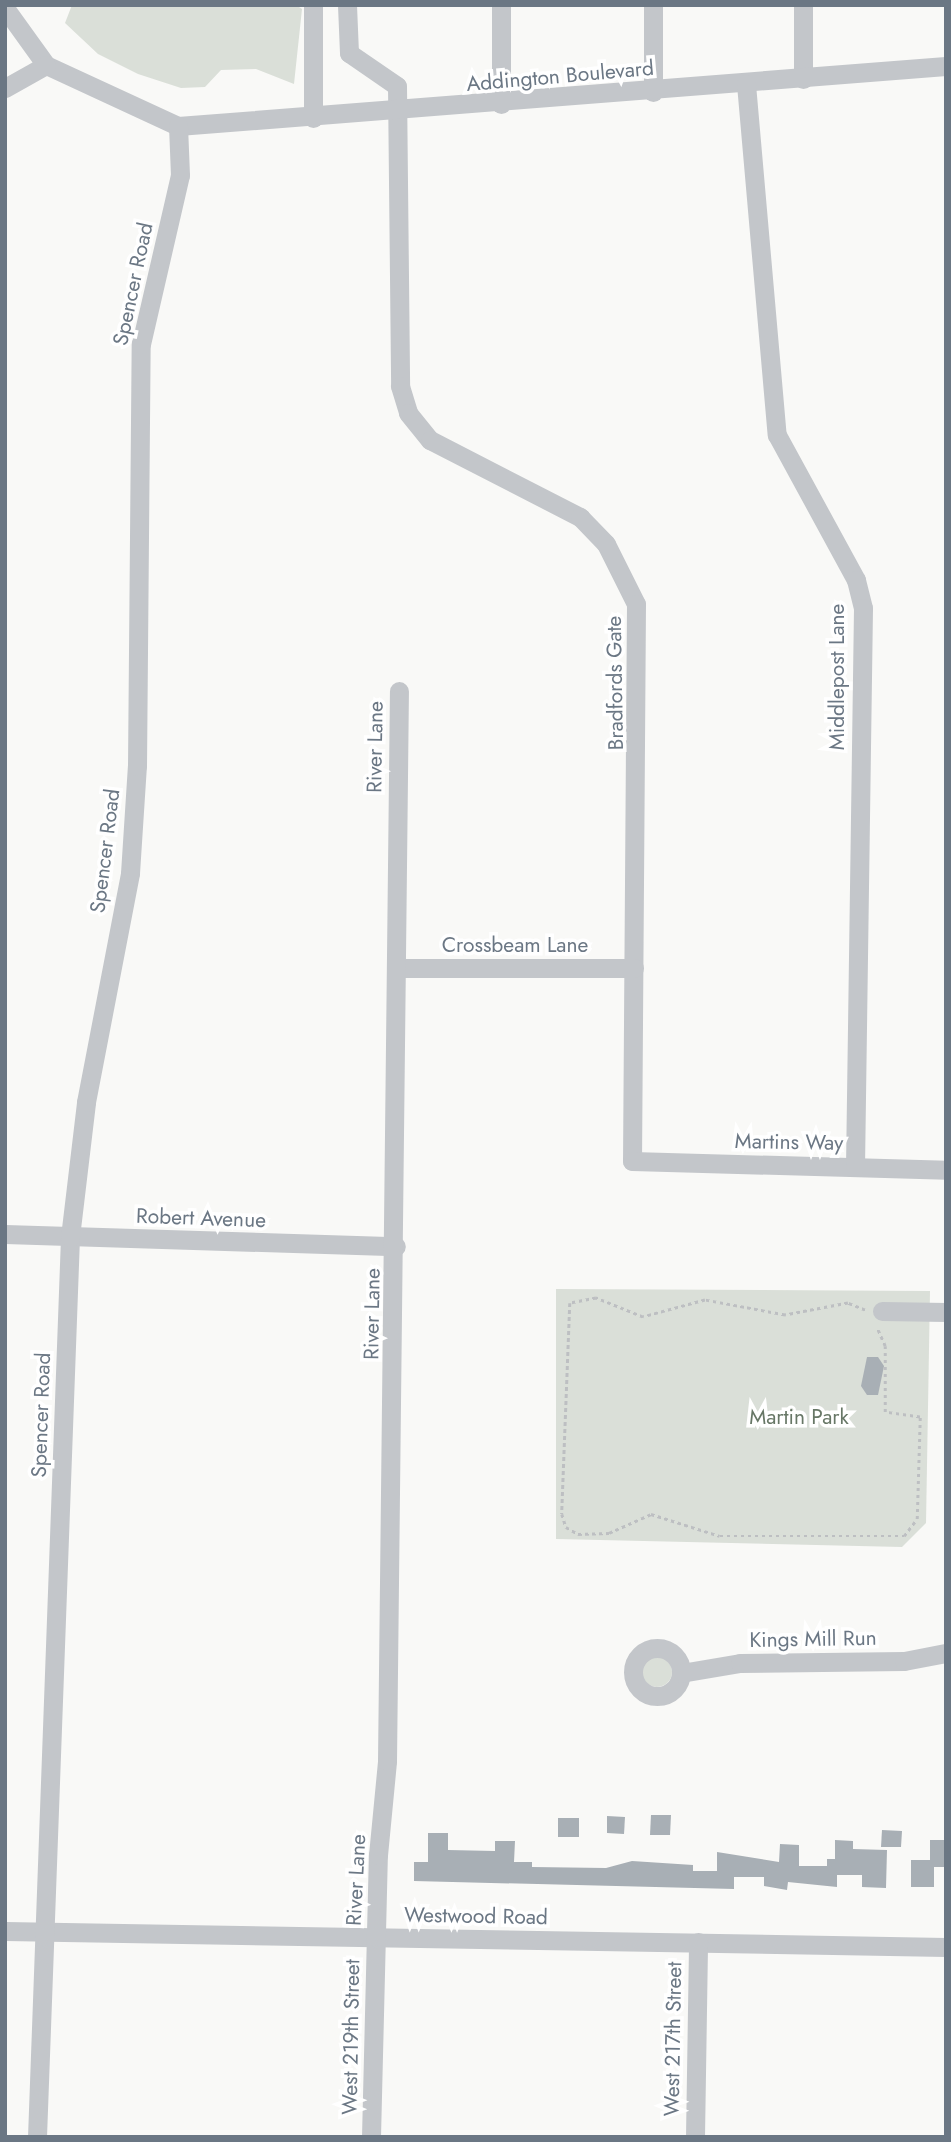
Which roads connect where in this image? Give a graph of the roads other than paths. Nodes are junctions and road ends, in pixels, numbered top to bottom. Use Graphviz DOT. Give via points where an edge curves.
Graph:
graph roads {
  1 [pos="313,5"];
  2 [pos="347,5"];
  3 [pos="501,5"];
  4 [pos="653,5"];
  5 [pos="803,5"];
  6 [pos="12,9"];
  7 [pos="46,65"];
  8 [pos="946,66"];
  9 [pos="803,79"];
  10 [pos="746,84"];
  11 [pos="5,88"];
  12 [pos="653,92"];
  13 [pos="501,104"];
  14 [pos="396,113"];
  15 [pos="313,118"];
  16 [pos="178,125"];
  17 [pos="398,691"];
  18 [pos="396,968"];
  19 [pos="634,968"];
  20 [pos="632,1161"];
  21 [pos="855,1166"];
  22 [pos="946,1170"];
  23 [pos="5,1234"];
  24 [pos="70,1237"];
  25 [pos="396,1246"];
  26 [pos="876,1312"];
  27 [pos="946,1312"];
  28 [pos="946,1654"];
  29 [pos="681,1673"];
  30 [pos="5,1931"];
  31 [pos="41,1932"];
  32 [pos="376,1938"];
  33 [pos="698,1942"];
  34 [pos="946,1947"];
  35 [pos="37,2137"];
  36 [pos="372,2137"];
  37 [pos="695,2137"];
  1 -- 15 [label="street"];
  2 -- 14 [label="street, Bradfords Gate" via="349,53 397,86"];
  3 -- 13 [label="street"];
  4 -- 12 [label="street"];
  5 -- 9 [label="street"];
  6 -- 7 [label="street"];
  7 -- 11 [label="street"];
  7 -- 16 [label="street"];
  8 -- 9 [label="street, Addington Boulevard"];
  9 -- 10 [label="street, Addington Boulevard"];
  10 -- 12 [label="street, Addington Boulevard"];
  10 -- 21 [label="street, Middlepost Lane" via="777,435 856,580 863,608"];
  12 -- 13 [label="street, Addington Boulevard"];
  13 -- 14 [label="street, Addington Boulevard"];
  14 -- 15 [label="street, Addington Boulevard"];
  14 -- 19 [label="street, Bradfords Gate" via="400,386 408,413 430,440 580,517 606,544 636,604"];
  15 -- 16 [label="street, Addington Boulevard"];
  16 -- 24 [label="street, Spencer Road" via="180,175 141,344 137,766 130,873 86,1102"];
  17 -- 18 [label="street, River Lane"];
  18 -- 19 [label="street, Crossbeam Lane"];
  18 -- 25 [label="street, River Lane"];
  19 -- 20 [label="street, Bradfords Gate"];
  20 -- 21 [label="street, Martins Way"];
  21 -- 22 [label="street, Martins Way"];
  23 -- 24 [label="street, Robert Avenue"];
  24 -- 25 [label="street, Robert Avenue"];
  24 -- 31 [label="street, Spencer Road"];
  25 -- 32 [label="street, River Lane" via="387,1761"];
  26 -- 27 [label="street"];
  28 -- 29 [label="street, Kings Mill Run" via="904,1661 740,1663"];
  30 -- 31 [label="street, Westwood Road"];
  31 -- 32 [label="street, Westwood Road"];
  31 -- 35 [label="street, Spencer Road"];
  32 -- 33 [label="street, Westwood Road"];
  32 -- 36 [label="street, West 219th Street"];
  33 -- 34 [label="street, Westwood Road"];
  33 -- 37 [label="street, West 217th Street"];
}
